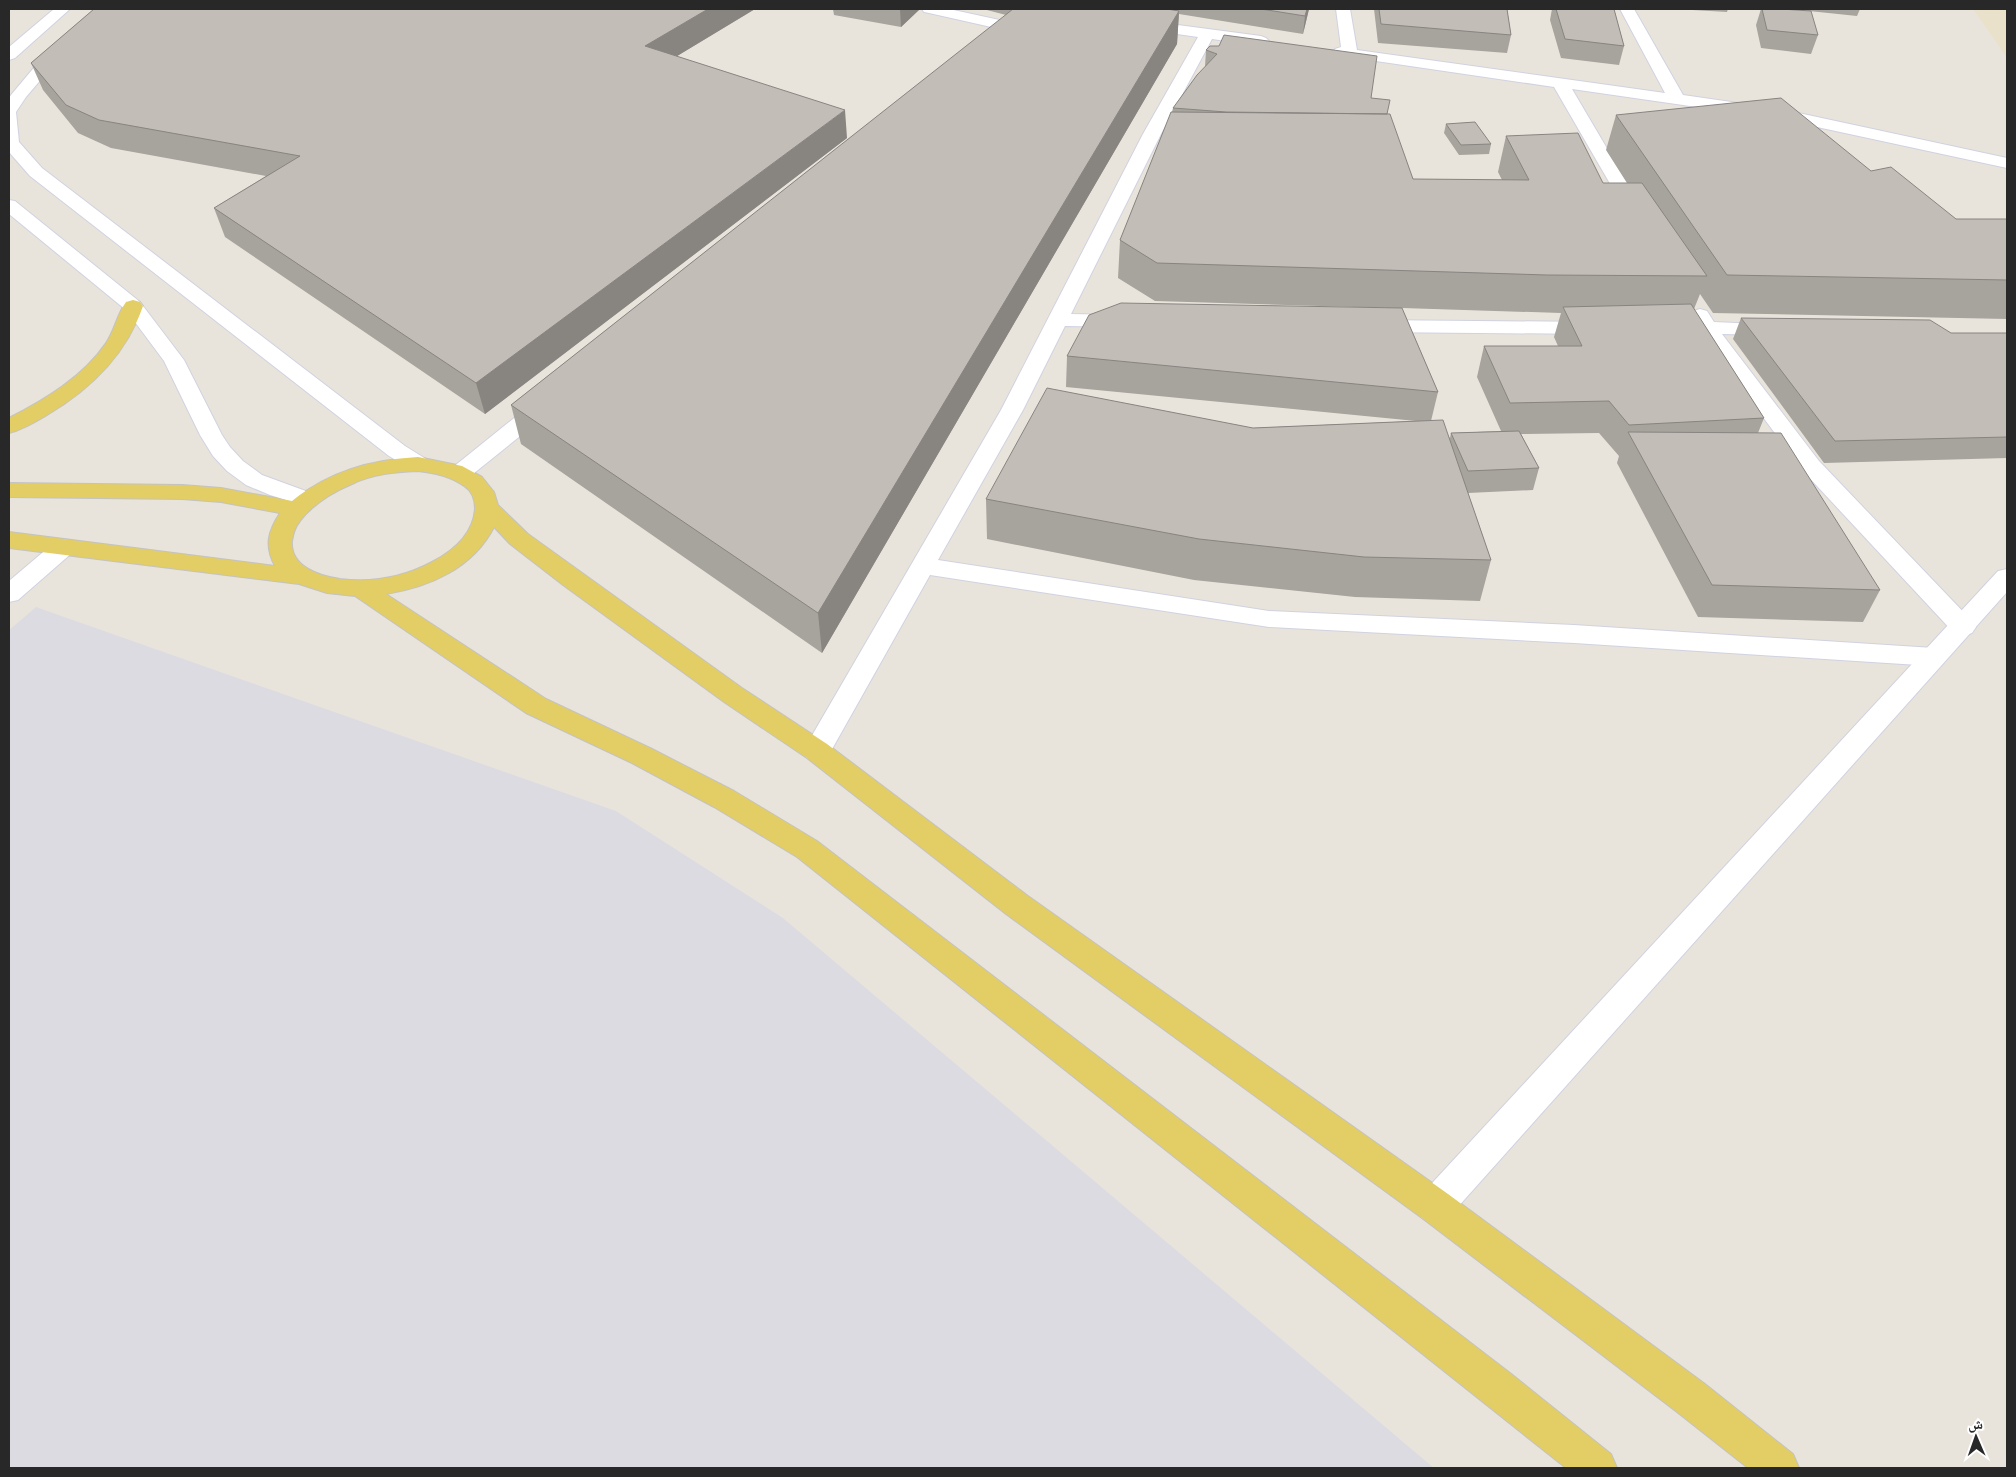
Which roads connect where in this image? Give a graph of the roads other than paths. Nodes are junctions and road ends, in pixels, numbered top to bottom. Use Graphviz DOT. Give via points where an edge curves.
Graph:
graph roads {
  1 [pos="63,9"];
  2 [pos="115,9"];
  3 [pos="929,9"];
  4 [pos="1343,9"];
  5 [pos="1627,9"];
  6 [pos="1128,23"];
  7 [pos="1018,28"];
  8 [pos="1207,34"];
  9 [pos="1274,43"];
  10 [pos="1322,49"];
  11 [pos="1350,53"];
  12 [pos="9,55"];
  13 [pos="1560,82"];
  14 [pos="1676,98"];
  15 [pos="9,110"];
  16 [pos="9,114"];
  17 [pos="2007,163"];
  18 [pos="9,205"];
  19 [pos="1647,231"];
  20 [pos="1687,295"];
  21 [pos="133,306"];
  22 [pos="1058,320"];
  23 [pos="1146,322"];
  24 [pos="1353,326"];
  25 [pos="1648,327"];
  26 [pos="1707,327"];
  27 [pos="1609,328"];
  28 [pos="1795,330"];
  29 [pos="564,390"];
  30 [pos="9,426"];
  31 [pos="418,464"];
  32 [pos="460,474"];
  33 [pos="9,490"];
  34 [pos="301,504"];
  35 [pos="487,507"];
  36 [pos="9,540"];
  37 [pos="64,547"];
  38 [pos="923,566"];
  39 [pos="2007,576"];
  40 [pos="303,577"];
  41 [pos="361,589"];
  42 [pos="9,594"];
  43 [pos="1963,627"];
  44 [pos="1934,657"];
  45 [pos="817,751"];
  46 [pos="1435,1206"];
  47 [pos="1597,1468"];
  48 [pos="1779,1468"];
  1 -- 12 [label="street"];
  2 -- 15 [label="street" via="51,60 20,91"];
  3 -- 7 [label="street"];
  4 -- 11 [label="street"];
  5 -- 14 [label="street"];
  6 -- 8 [label="street"];
  8 -- 9 [label="street"];
  8 -- 22 [label="street" via="1152,134"];
  10 -- 11 [label="street"];
  11 -- 13 [label="street"];
  13 -- 14 [label="street"];
  13 -- 19 [label="street"];
  14 -- 17 [label="street" via="1780,114"];
  16 -- 31 [label="street" via="10,143 36,172"];
  18 -- 21 [label="street"];
  20 -- 26 [label="street"];
  21 -- 30 [label="main road" via="121,338 92,371 47,405"];
  21 -- 34 [label="street" via="174,360 221,451 254,480"];
  22 -- 23 [label="street"];
  22 -- 38 [label="street" via="1012,410"];
  24 -- 27 [label="street"];
  25 -- 26 [label="street"];
  26 -- 28 [label="street"];
  26 -- 43 [label="street" via="1811,466"];
  29 -- 32 [label="street"];
  31 -- 32 [label="main road"];
  31 -- 34 [label="main road" via="359,472 330,484"];
  32 -- 35 [label="main road" via="474,482"];
  33 -- 34 [label="main road" via="182,492"];
  34 -- 40 [label="main road" via="283,528 280,546 286,563"];
  35 -- 41 [label="main road" via="485,524 473,543 452,561 426,575"];
  35 -- 45 [label="main road" via="519,540 725,689"];
  36 -- 37 [label="main road"];
  37 -- 40 [label="main road"];
  37 -- 42 [label="street"];
  38 -- 44 [label="street" via="1269,619"];
  38 -- 45 [label="street"];
  39 -- 43 [label="street"];
  40 -- 41 [label="main road" via="319,584"];
  41 -- 47 [label="main road" via="536,706 724,799 807,849"];
  43 -- 44 [label="street"];
  44 -- 46 [label="street"];
  45 -- 46 [label="main road" via="1017,905"];
  46 -- 48 [label="main road"];
}
